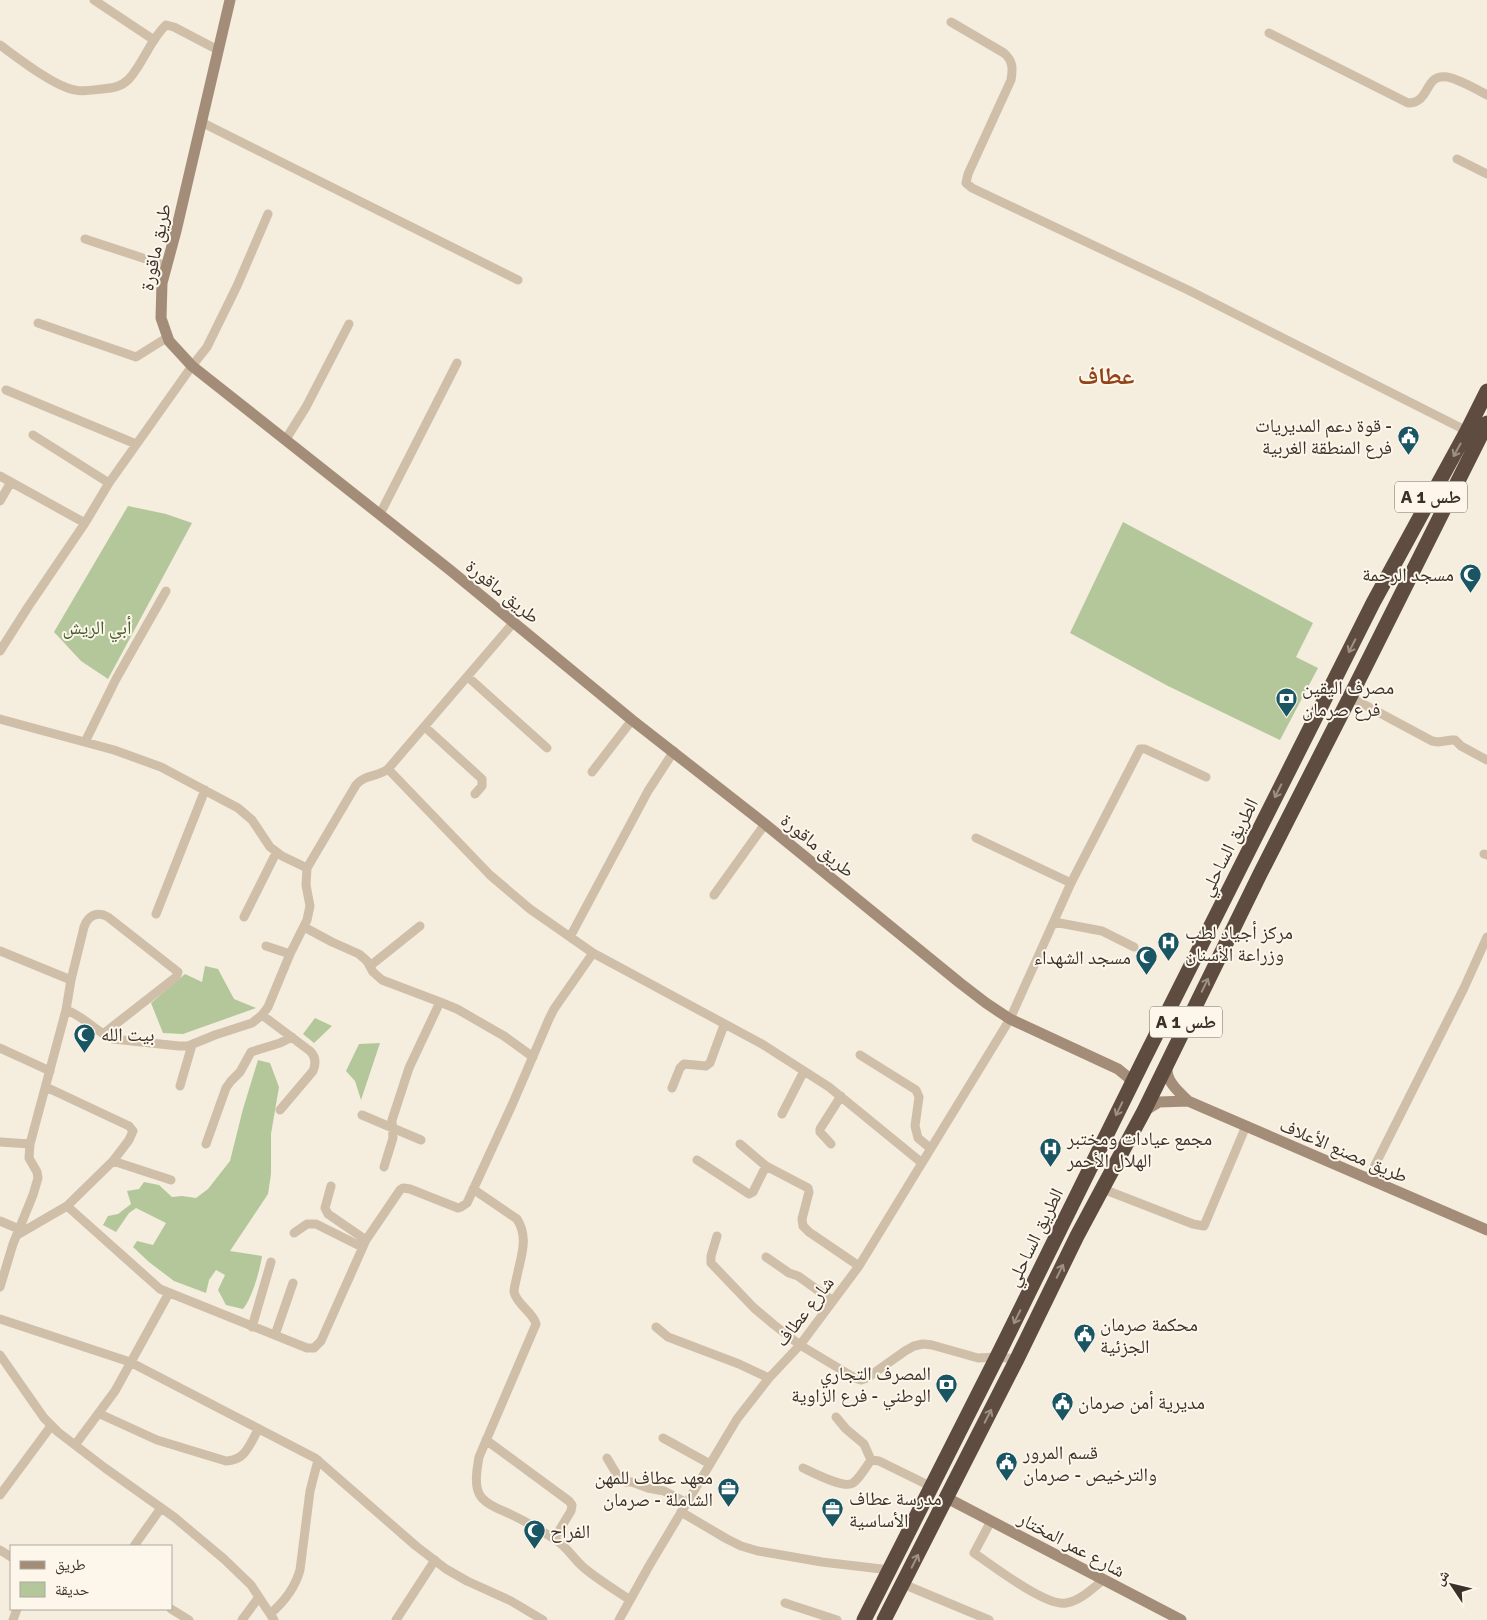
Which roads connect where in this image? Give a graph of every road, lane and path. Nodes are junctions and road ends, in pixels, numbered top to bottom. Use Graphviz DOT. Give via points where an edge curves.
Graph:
graph roads {
  1 [pos="94,0"];
  2 [pos="230,0"];
  3 [pos="951,22"];
  4 [pos="1269,33"];
  5 [pos="154,40"];
  6 [pos="0,45"];
  7 [pos="218,50"];
  8 [pos="1487,94"];
  9 [pos="201,122"];
  10 [pos="1457,159"];
  11 [pos="1487,174"];
  12 [pos="268,214"];
  13 [pos="85,239"];
  14 [pos="167,266"];
  15 [pos="518,280"];
  16 [pos="38,323"];
  17 [pos="349,324"];
  18 [pos="168,337"];
  19 [pos="456,363"];
  20 [pos="192,366"];
  21 [pos="6,390"];
  22 [pos="1487,391"];
  23 [pos="1486,428"];
  24 [pos="1467,431"];
  25 [pos="33,435"];
  26 [pos="286,439"];
  27 [pos="136,444"];
  28 [pos="0,476"];
  29 [pos="11,482"];
  30 [pos="109,483"];
  31 [pos="0,501"];
  32 [pos="380,514"];
  33 [pos="86,522"];
  34 [pos="166,591"];
  35 [pos="1373,603"];
  36 [pos="1394,610"];
  37 [pos="514,622"];
  38 [pos="0,651"];
  39 [pos="468,677"];
  40 [pos="1350,697"];
  41 [pos="0,719"];
  42 [pos="632,720"];
  43 [pos="424,727"];
  44 [pos="85,742"];
  45 [pos="547,748"];
  46 [pos="674,751"];
  47 [pos="1487,760"];
  48 [pos="388,769"];
  49 [pos="592,772"];
  50 [pos="1206,777"];
  51 [pos="205,790"];
  52 [pos="475,794"];
  53 [pos="765,824"];
  54 [pos="976,838"];
  55 [pos="276,853"];
  56 [pos="307,868"];
  57 [pos="1071,884"];
  58 [pos="714,895"];
  59 [pos="156,914"];
  60 [pos="244,917"];
  61 [pos="1054,922"];
  62 [pos="420,926"];
  63 [pos="304,927"];
  64 [pos="1487,937"];
  65 [pos="570,938"];
  66 [pos="266,946"];
  67 [pos="1134,947"];
  68 [pos="0,951"];
  69 [pos="290,954"];
  70 [pos="593,954"];
  71 [pos="370,966"];
  72 [pos="71,980"];
  73 [pos="440,1002"];
  74 [pos="66,1010"];
  75 [pos="262,1015"];
  76 [pos="1010,1018"];
  77 [pos="724,1025"];
  78 [pos="103,1034"];
  79 [pos="292,1037"];
  80 [pos="192,1045"];
  81 [pos="0,1048"];
  82 [pos="860,1055"];
  83 [pos="533,1057"];
  84 [pos="1144,1059"];
  85 [pos="1168,1059"];
  86 [pos="1105,1062"];
  87 [pos="50,1071"];
  88 [pos="804,1071"];
  89 [pos="1131,1085"];
  90 [pos="180,1086"];
  91 [pos="46,1087"];
  92 [pos="672,1088"];
  93 [pos="841,1096"];
  94 [pos="1188,1101"];
  95 [pos="280,1110"];
  96 [pos="1144,1111"];
  97 [pos="782,1114"];
  98 [pos="362,1115"];
  99 [pos="1246,1126"];
  100 [pos="392,1128"];
  101 [pos="421,1140"];
  102 [pos="0,1142"];
  103 [pos="30,1144"];
  104 [pos="206,1144"];
  105 [pos="740,1144"];
  106 [pos="830,1144"];
  107 [pos="930,1148"];
  108 [pos="697,1160"];
  109 [pos="113,1161"];
  110 [pos="922,1163"];
  111 [pos="766,1166"];
  112 [pos="384,1167"];
  113 [pos="1368,1179"];
  114 [pos="172,1180"];
  115 [pos="330,1186"];
  116 [pos="472,1189"];
  117 [pos="1103,1189"];
  118 [pos="67,1206"];
  119 [pos="0,1221"];
  120 [pos="1487,1230"];
  121 [pos="18,1232"];
  122 [pos="294,1233"];
  123 [pos="717,1236"];
  124 [pos="364,1243"];
  125 [pos="766,1258"];
  126 [pos="271,1262"];
  127 [pos="859,1266"];
  128 [pos="293,1283"];
  129 [pos="0,1287"];
  130 [pos="169,1293"];
  131 [pos="833,1301"];
  132 [pos="0,1319"];
  133 [pos="252,1327"];
  134 [pos="656,1327"];
  135 [pos="274,1335"];
  136 [pos="800,1345"];
  137 [pos="0,1354"];
  138 [pos="997,1357"];
  139 [pos="1017,1359"];
  140 [pos="130,1362"];
  141 [pos="769,1378"];
  142 [pos="100,1414"];
  143 [pos="836,1417"];
  144 [pos="51,1426"];
  145 [pos="258,1430"];
  146 [pos="663,1438"];
  147 [pos="486,1440"];
  148 [pos="75,1445"];
  149 [pos="607,1458"];
  150 [pos="318,1460"];
  151 [pos="871,1460"];
  152 [pos="710,1464"];
  153 [pos="803,1468"];
  154 [pos="932,1487"];
  155 [pos="0,1496"];
  156 [pos="947,1498"];
  157 [pos="687,1503"];
  158 [pos="162,1508"];
  159 [pos="681,1512"];
  160 [pos="991,1521"];
  161 [pos="554,1539"];
  162 [pos="135,1545"];
  163 [pos="435,1560"];
  164 [pos="890,1570"];
  165 [pos="1102,1580"];
  166 [pos="903,1584"];
  167 [pos="259,1597"];
  168 [pos="630,1600"];
  169 [pos="785,1603"];
  170 [pos="172,1610"];
  171 [pos="272,1617"];
  172 [pos="189,1620"];
  173 [pos="242,1620"];
  174 [pos="396,1620"];
  175 [pos="543,1620"];
  176 [pos="619,1620"];
  177 [pos="837,1620"];
  178 [pos="864,1620"];
  179 [pos="884,1620"];
  180 [pos="988,1620"];
  181 [pos="1181,1620"];
  1 -- 5 [label="street"];
  2 -- 7 [label="street, طريق ماقورة"];
  3 -- 24 [label="street" via="1004,52 1013,68 1011,80 968,174 966,183 972,188 1188,290"];
  4 -- 8 [label="street" via="1408,103 1420,100 1434,79 1440,77 1449,77"];
  5 -- 6 [label="street" via="124,84 77,91 64,88"];
  5 -- 7 [label="street" via="163,27 169,25"];
  7 -- 9 [label="street, طريق ماقورة"];
  9 -- 14 [label="street, طريق ماقورة"];
  9 -- 15 [label="street"];
  10 -- 11 [label="street"];
  12 -- 20 [label="street" via="207,347"];
  13 -- 14 [label="street"];
  14 -- 18 [label="street, طريق ماقورة" via="162,284 161,318"];
  16 -- 18 [label="street" via="136,357"];
  17 -- 26 [label="street"];
  18 -- 20 [label="street, طريق ماقورة"];
  19 -- 32 [label="street"];
  20 -- 26 [label="street, طريق ماقورة"];
  20 -- 27 [label="street"];
  21 -- 27 [label="street"];
  22 -- 24 [label="highway, الطريق الساحلي / A 1 طس"];
  23 -- 36 [label="highway, الطريق الساحلي / A 1 طس"];
  24 -- 35 [label="highway, الطريق الساحلي / A 1 طس, one-way"];
  25 -- 30 [label="street"];
  26 -- 32 [label="street, طريق ماقورة"];
  27 -- 30 [label="street"];
  28 -- 29 [label="street"];
  29 -- 31 [label="street"];
  29 -- 33 [label="street"];
  30 -- 33 [label="street"];
  32 -- 37 [label="street, طريق ماقورة"];
  33 -- 38 [label="street"];
  34 -- 44 [label="street" via="116,678"];
  35 -- 36 [label="highway"];
  35 -- 84 [label="highway, الطريق الساحلي / A 1 طس, one-way"];
  36 -- 40 [label="highway, الطريق الساحلي / A 1 طس"];
  37 -- 39 [label="street"];
  37 -- 42 [label="street, طريق ماقورة"];
  39 -- 43 [label="street"];
  39 -- 45 [label="street"];
  40 -- 47 [label="street" via="1432,741 1455,740"];
  85 -- 40 [label="highway, الطريق الساحلي / A 1 طس, one-way"];
  41 -- 44 [label="street"];
  42 -- 46 [label="street, طريق ماقورة"];
  42 -- 49 [label="street"];
  43 -- 48 [label="street"];
  43 -- 52 [label="street" via="482,779 482,786"];
  44 -- 51 [label="street" via="161,767"];
  46 -- 53 [label="street, طريق ماقورة"];
  46 -- 65 [label="street" via="648,791"];
  48 -- 56 [label="street" via="356,784"];
  48 -- 65 [label="street" via="490,875"];
  50 -- 57 [label="street, شارع عطاف" via="1140,749"];
  51 -- 55 [label="street" via="246,814"];
  51 -- 59 [label="street"];
  53 -- 58 [label="street"];
  53 -- 76 [label="street, طريق ماقورة" via="960,984"];
  54 -- 57 [label="street"];
  55 -- 56 [label="street"];
  55 -- 60 [label="street"];
  56 -- 63 [label="street" via="310,906"];
  57 -- 61 [label="street, شارع عطاف"];
  61 -- 67 [label="street" via="1102,931"];
  61 -- 76 [label="street, شارع عطاف"];
  62 -- 71 [label="street"];
  63 -- 69 [label="street"];
  63 -- 71 [label="street" via="359,954"];
  64 -- 113 [label="street"];
  65 -- 70 [label="street"];
  66 -- 69 [label="street"];
  68 -- 72 [label="street"];
  69 -- 75 [label="street"];
  70 -- 77 [label="street"];
  70 -- 83 [label="street" via="554,1009"];
  71 -- 73 [label="street" via="382,980"];
  72 -- 74 [label="street"];
  72 -- 78 [label="street" via="85,922 96,914 108,917 178,970 176,976"];
  73 -- 83 [label="street" via="488,1026"];
  73 -- 100 [label="street" via="409,1068"];
  74 -- 78 [label="street"];
  74 -- 87 [label="street"];
  75 -- 79 [label="street"];
  75 -- 80 [label="street" via="252,1023"];
  76 -- 86 [label="street, طريق ماقورة"];
  76 -- 107 [label="street, شارع عطاف"];
  77 -- 88 [label="street"];
  77 -- 92 [label="street" via="710,1063 706,1066 684,1064"];
  78 -- 80 [label="street" via="117,1040"];
  79 -- 95 [label="street" via="313,1054 315,1067"];
  79 -- 104 [label="street" via="249,1054 240,1072 226,1088"];
  80 -- 90 [label="street"];
  81 -- 87 [label="street"];
  82 -- 107 [label="street" via="916,1090 919,1098 915,1126 918,1138"];
  83 -- 116 [label="street"];
  84 -- 86 [label="street, طريق ماقورة" via="1130,1066"];
  84 -- 89 [label="highway, الطريق الساحلي / A 1 طس"];
  85 -- 94 [label="street, طريق مصنع الأعلاف" via="1166,1073"];
  85 -- 96 [label="highway, الطريق الساحلي / A 1 طس"];
  86 -- 89 [label="street, طريق ماقورة" via="1129,1078"];
  87 -- 91 [label="street"];
  88 -- 93 [label="street"];
  88 -- 97 [label="street"];
  89 -- 138 [label="highway, الطريق الساحلي / A 1 طس, one-way"];
  91 -- 103 [label="street"];
  91 -- 109 [label="street" via="132,1128 131,1136"];
  93 -- 106 [label="street" via="820,1129"];
  93 -- 110 [label="street"];
  94 -- 96 [label="street, طريق مصنع الأعلاف" via="1160,1102"];
  94 -- 99 [label="street, طريق مصنع الأعلاف"];
  96 -- 117 [label="highway, الطريق الساحلي / A 1 طس"];
  98 -- 100 [label="street"];
  99 -- 113 [label="street, طريق مصنع الأعلاف"];
  99 -- 117 [label="street" via="1204,1226"];
  100 -- 101 [label="street"];
  100 -- 112 [label="street" via="393,1138"];
  102 -- 103 [label="street"];
  103 -- 121 [label="street" via="29,1158 38,1178"];
  105 -- 111 [label="street"];
  107 -- 110 [label="street, شارع عطاف"];
  108 -- 111 [label="street" via="749,1194"];
  109 -- 114 [label="street"];
  109 -- 118 [label="street"];
  110 -- 127 [label="street, شارع عطاف"];
  111 -- 127 [label="street" via="808,1188 803,1226"];
  113 -- 120 [label="street, طريق مصنع الأعلاف"];
  115 -- 124 [label="street" via="326,1211"];
  116 -- 124 [label="street" via="466,1203 458,1208 403,1188"];
  116 -- 147 [label="street" via="520,1224 524,1243 514,1291 536,1324"];
  139 -- 117 [label="highway, الطريق الساحلي / A 1 طس, one-way"];
  118 -- 121 [label="street"];
  118 -- 130 [label="street" via="140,1272"];
  119 -- 121 [label="street"];
  121 -- 129 [label="street"];
  122 -- 124 [label="street" via="307,1224 316,1224"];
  123 -- 136 [label="street" via="711,1263 754,1308"];
  124 -- 135 [label="street" via="319,1344 307,1348"];
  125 -- 131 [label="street"];
  126 -- 133 [label="street"];
  127 -- 131 [label="street, شارع عطاف"];
  128 -- 135 [label="street"];
  130 -- 133 [label="street"];
  130 -- 140 [label="street"];
  131 -- 136 [label="street, شارع عطاف"];
  132 -- 140 [label="street"];
  133 -- 135 [label="street"];
  134 -- 141 [label="street" via="668,1337"];
  136 -- 138 [label="street" via="861,1380 923,1344 978,1358"];
  136 -- 141 [label="street, شارع عطاف"];
  137 -- 144 [label="street"];
  138 -- 139 [label="street"];
  138 -- 154 [label="highway, الطريق الساحلي / A 1 طس"];
  156 -- 139 [label="highway, الطريق الساحلي / A 1 طس, one-way"];
  140 -- 142 [label="street"];
  140 -- 145 [label="street"];
  141 -- 152 [label="street, شارع عطاف" via="737,1419"];
  142 -- 145 [label="street" via="157,1440 226,1461 242,1456"];
  142 -- 148 [label="street"];
  143 -- 151 [label="street" via="864,1444"];
  144 -- 148 [label="street"];
  144 -- 155 [label="street"];
  145 -- 150 [label="street"];
  146 -- 152 [label="street"];
  147 -- 161 [label="street" via="477,1467 477,1486 482,1498"];
  147 -- 161 [label="street" via="570,1501 571,1510"];
  148 -- 158 [label="street"];
  149 -- 157 [label="street" via="619,1478 626,1482 664,1491"];
  150 -- 163 [label="street"];
  150 -- 171 [label="street" via="310,1491 300,1570 297,1580"];
  151 -- 153 [label="street" via="855,1482 849,1485"];
  151 -- 154 [label="street"];
  152 -- 157 [label="street, شارع عطاف"];
  154 -- 164 [label="highway, الطريق الساحلي / A 1 طس"];
  156 -- 160 [label="street, شارع عمر المختار"];
  166 -- 156 [label="highway, الطريق الساحلي / A 1 طس, one-way"];
  157 -- 159 [label="street, شارع عطاف"];
  158 -- 162 [label="street"];
  158 -- 167 [label="street" via="235,1569"];
  159 -- 164 [label="street" via="726,1539 758,1551"];
  159 -- 168 [label="street, شارع عطاف"];
  160 -- 165 [label="street, شارع عمر المختار"];
  160 -- 165 [label="street" via="974,1553 1040,1597 1066,1603 1082,1597"];
  161 -- 168 [label="street" via="584,1568"];
  163 -- 174 [label="street"];
  163 -- 175 [label="street" via="457,1576 512,1601"];
  164 -- 178 [label="highway, الطريق الساحلي / A 1 طس"];
  165 -- 181 [label="street, شارع عمر المختار"];
  166 -- 179 [label="highway, الطريق الساحلي / A 1 طس"];
  166 -- 180 [label="street"];
  167 -- 171 [label="street"];
  167 -- 173 [label="street"];
  168 -- 176 [label="street, شارع عطاف"];
  169 -- 177 [label="street"];
  170 -- 172 [label="street"];
}
